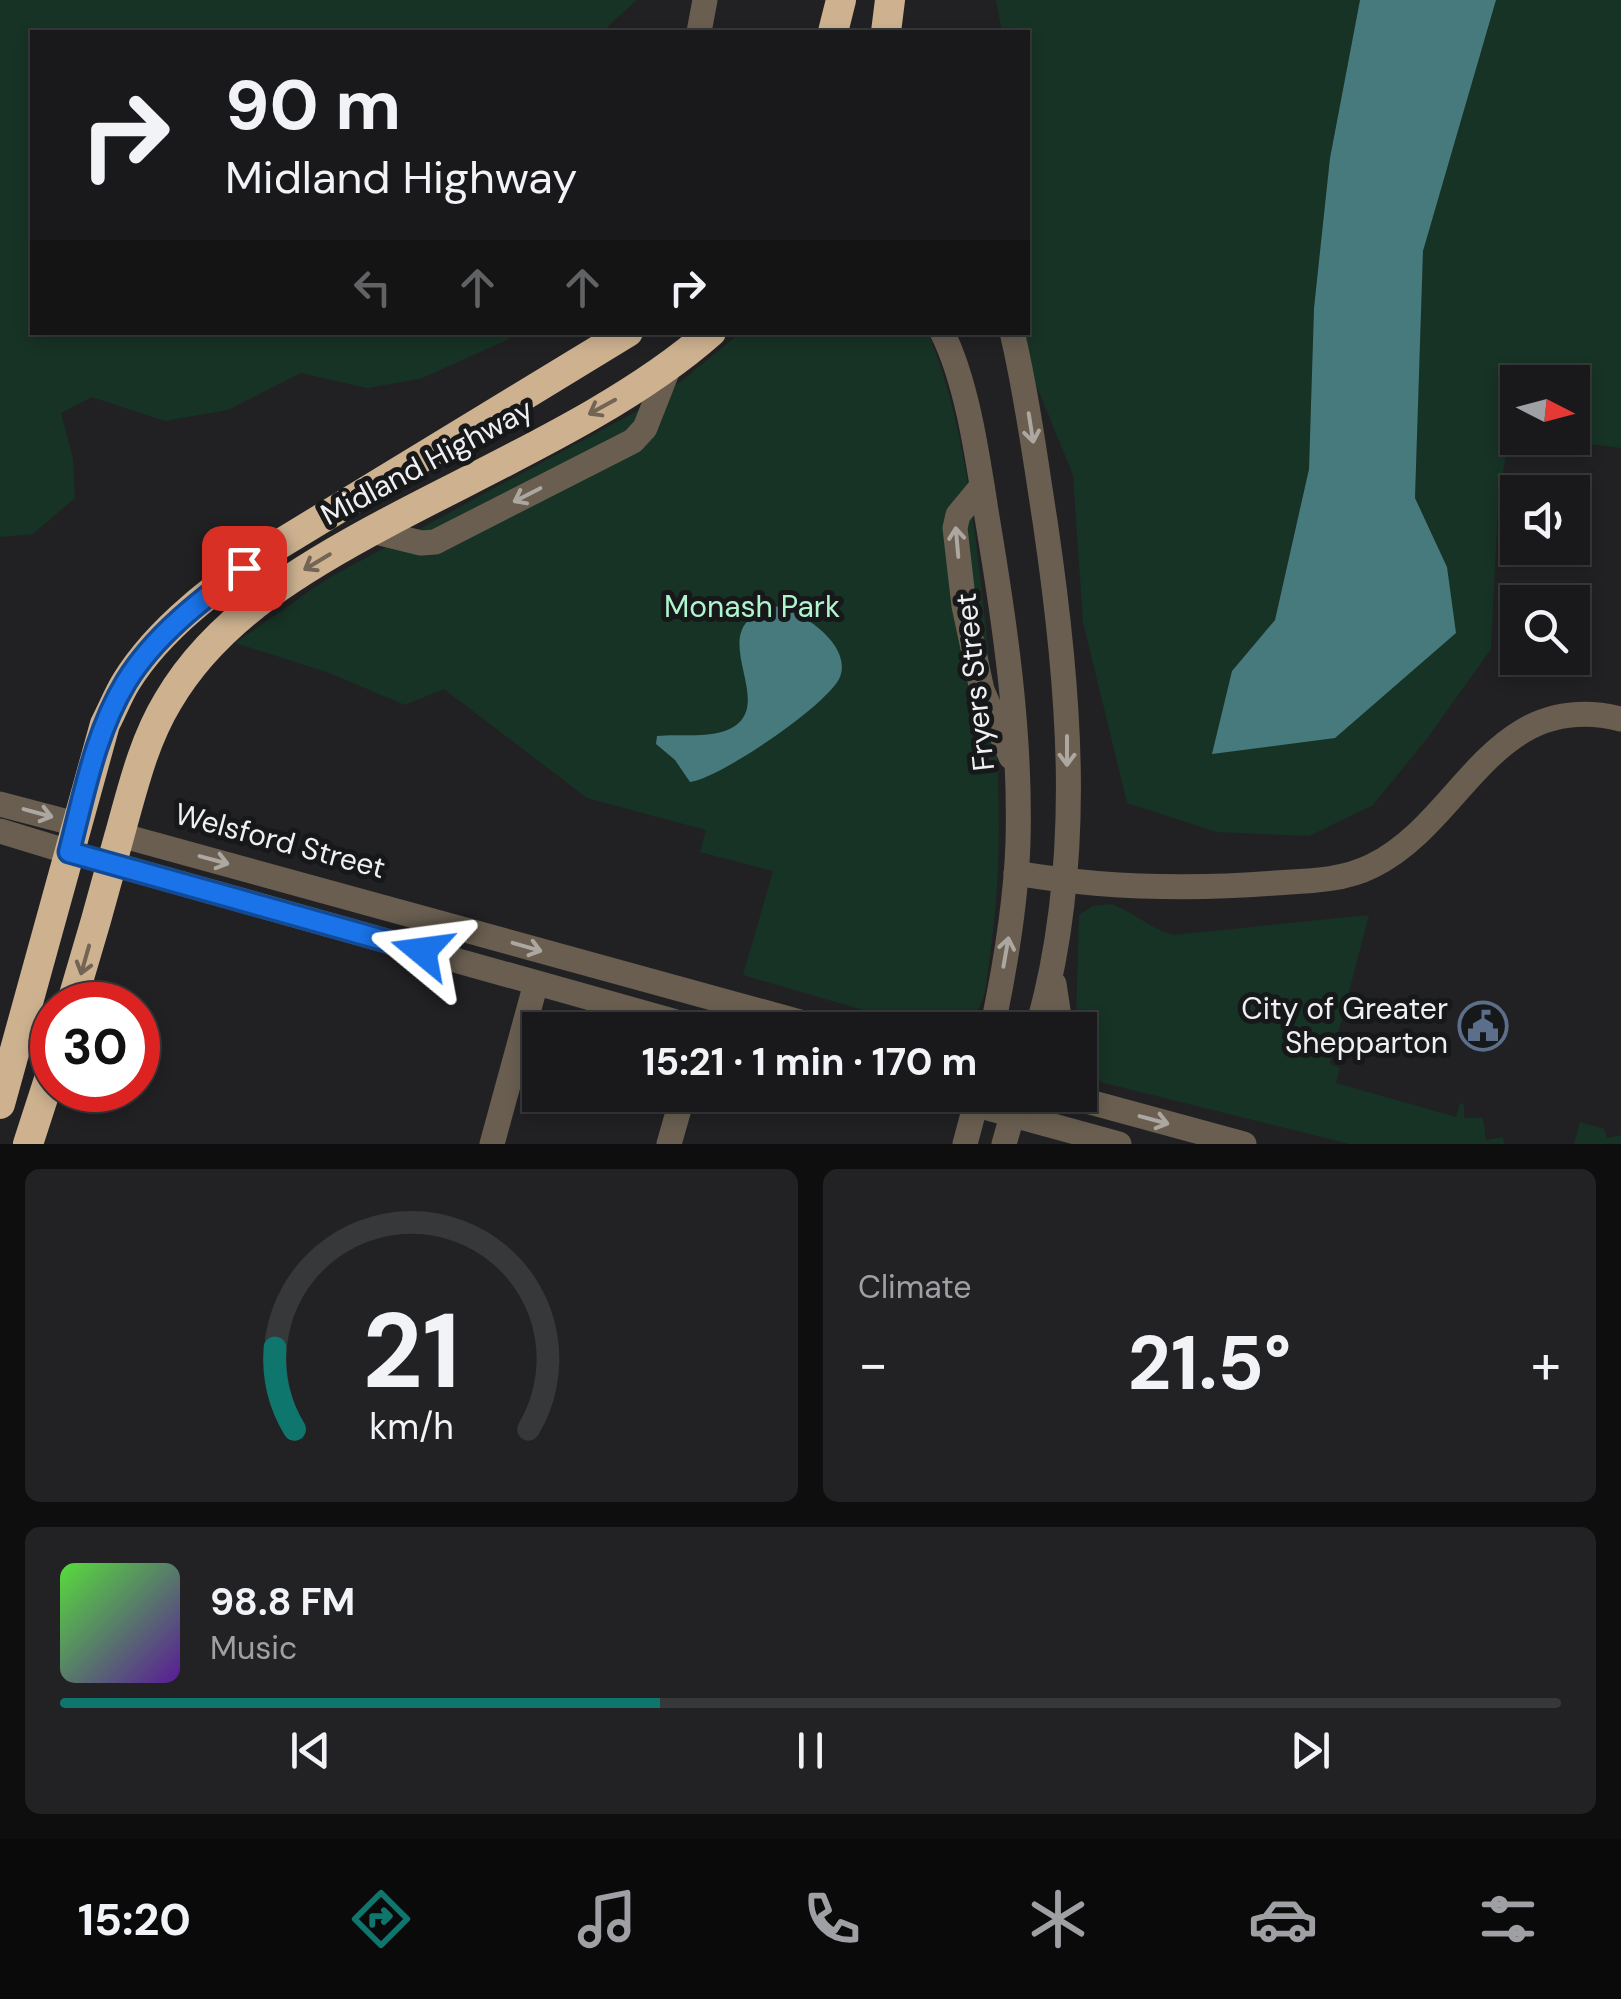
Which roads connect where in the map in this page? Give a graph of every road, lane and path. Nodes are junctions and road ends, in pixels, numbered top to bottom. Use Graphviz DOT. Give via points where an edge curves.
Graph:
graph roads {
  1 [pos="706,0"];
  2 [pos="842,0"];
  3 [pos="890,0"];
  4 [pos="699,30"];
  5 [pos="834,30"];
  6 [pos="886,30"];
  7 [pos="623,335"];
  8 [pos="707,335"];
  9 [pos="943,335"];
  10 [pos="1013,335"];
  11 [pos="669,367"];
  12 [pos="982,486"];
  13 [pos="372,530"];
  14 [pos="1621,719"];
  15 [pos="1017,770"];
  16 [pos="0,804"];
  17 [pos="0,831"];
  18 [pos="73,838"];
  19 [pos="116,850"];
  20 [pos="1016,873"];
  21 [pos="279,878"];
  22 [pos="1065,881"];
  23 [pos="270,908"];
  24 [pos="430,920"];
  25 [pos="422,951"];
  26 [pos="1052,970"];
  27 [pos="79,982"];
  28 [pos="536,983"];
  29 [pos="664,984"];
  30 [pos="641,1012"];
  31 [pos="657,1012"];
  32 [pos="752,1012"];
  33 [pos="995,1012"];
  34 [pos="1042,1012"];
  35 [pos="1058,1012"];
  36 [pos="1097,1096"];
  37 [pos="0,1104"];
  38 [pos="38,1112"];
  39 [pos="678,1112"];
  40 [pos="974,1112"];
  41 [pos="1013,1112"];
  42 [pos="1034,1112"];
  43 [pos="28,1144"];
  44 [pos="492,1144"];
  45 [pos="669,1144"];
  46 [pos="965,1144"];
  47 [pos="1004,1144"];
  48 [pos="1119,1144"];
  49 [pos="1244,1144"];
  1 -- 4 [label="street"];
  2 -- 5 [label="highway"];
  3 -- 6 [label="highway"];
  7 -- 18 [label="highway, Midland Highway" via="270,550 192,610 127,681 105,724"];
  8 -- 11 [label="highway, Midland Highway"];
  9 -- 12 [label="street, Fryers Street"];
  10 -- 22 [label="street, one-way" via="1067,693"];
  11 -- 13 [label="highway, Midland Highway, one-way"];
  11 -- 13 [label="street, one-way" via="645,428 632,441 436,542"];
  12 -- 15 [label="street, Fryers Street" via="1004,621"];
  15 -- 12 [label="street, one-way" via="982,690 964,606 955,528 958,514"];
  13 -- 19 [label="highway, Midland Highway, one-way" via="277,588 196,661 150,737"];
  14 -- 22 [label="street" via="1566,715 1511,738 1405,844 1344,876 1194,889"];
  15 -- 20 [label="street, Fryers Street"];
  16 -- 18 [label="street, Welsford Street, one-way"];
  17 -- 18 [label="street, Welsford Street"];
  18 -- 19 [label="highway, Welsford Street"];
  18 -- 37 [label="highway, Midland Highway"];
  19 -- 21 [label="street, Welsford Street, one-way"];
  19 -- 23 [label="street, Welsford Street"];
  19 -- 27 [label="highway, Midland Highway, one-way"];
  20 -- 22 [label="street"];
  33 -- 20 [label="street, Fryers Street, one-way"];
  21 -- 23 [label="street"];
  21 -- 24 [label="street, Welsford Street"];
  22 -- 26 [label="street"];
  23 -- 25 [label="street, Welsford Street"];
  24 -- 25 [label="street"];
  24 -- 29 [label="street, Welsford Street, one-way"];
  25 -- 28 [label="street, Welsford Street"];
  26 -- 34 [label="street"];
  26 -- 35 [label="street"];
  28 -- 30 [label="street, Welsford Street"];
  28 -- 44 [label="street"];
  29 -- 31 [label="street"];
  29 -- 32 [label="street, Welsford Street"];
  36 -- 49 [label="street, one-way"];
  38 -- 43 [label="highway"];
  39 -- 45 [label="street"];
  40 -- 46 [label="street"];
  41 -- 47 [label="street"];
  42 -- 48 [label="street"];
}
